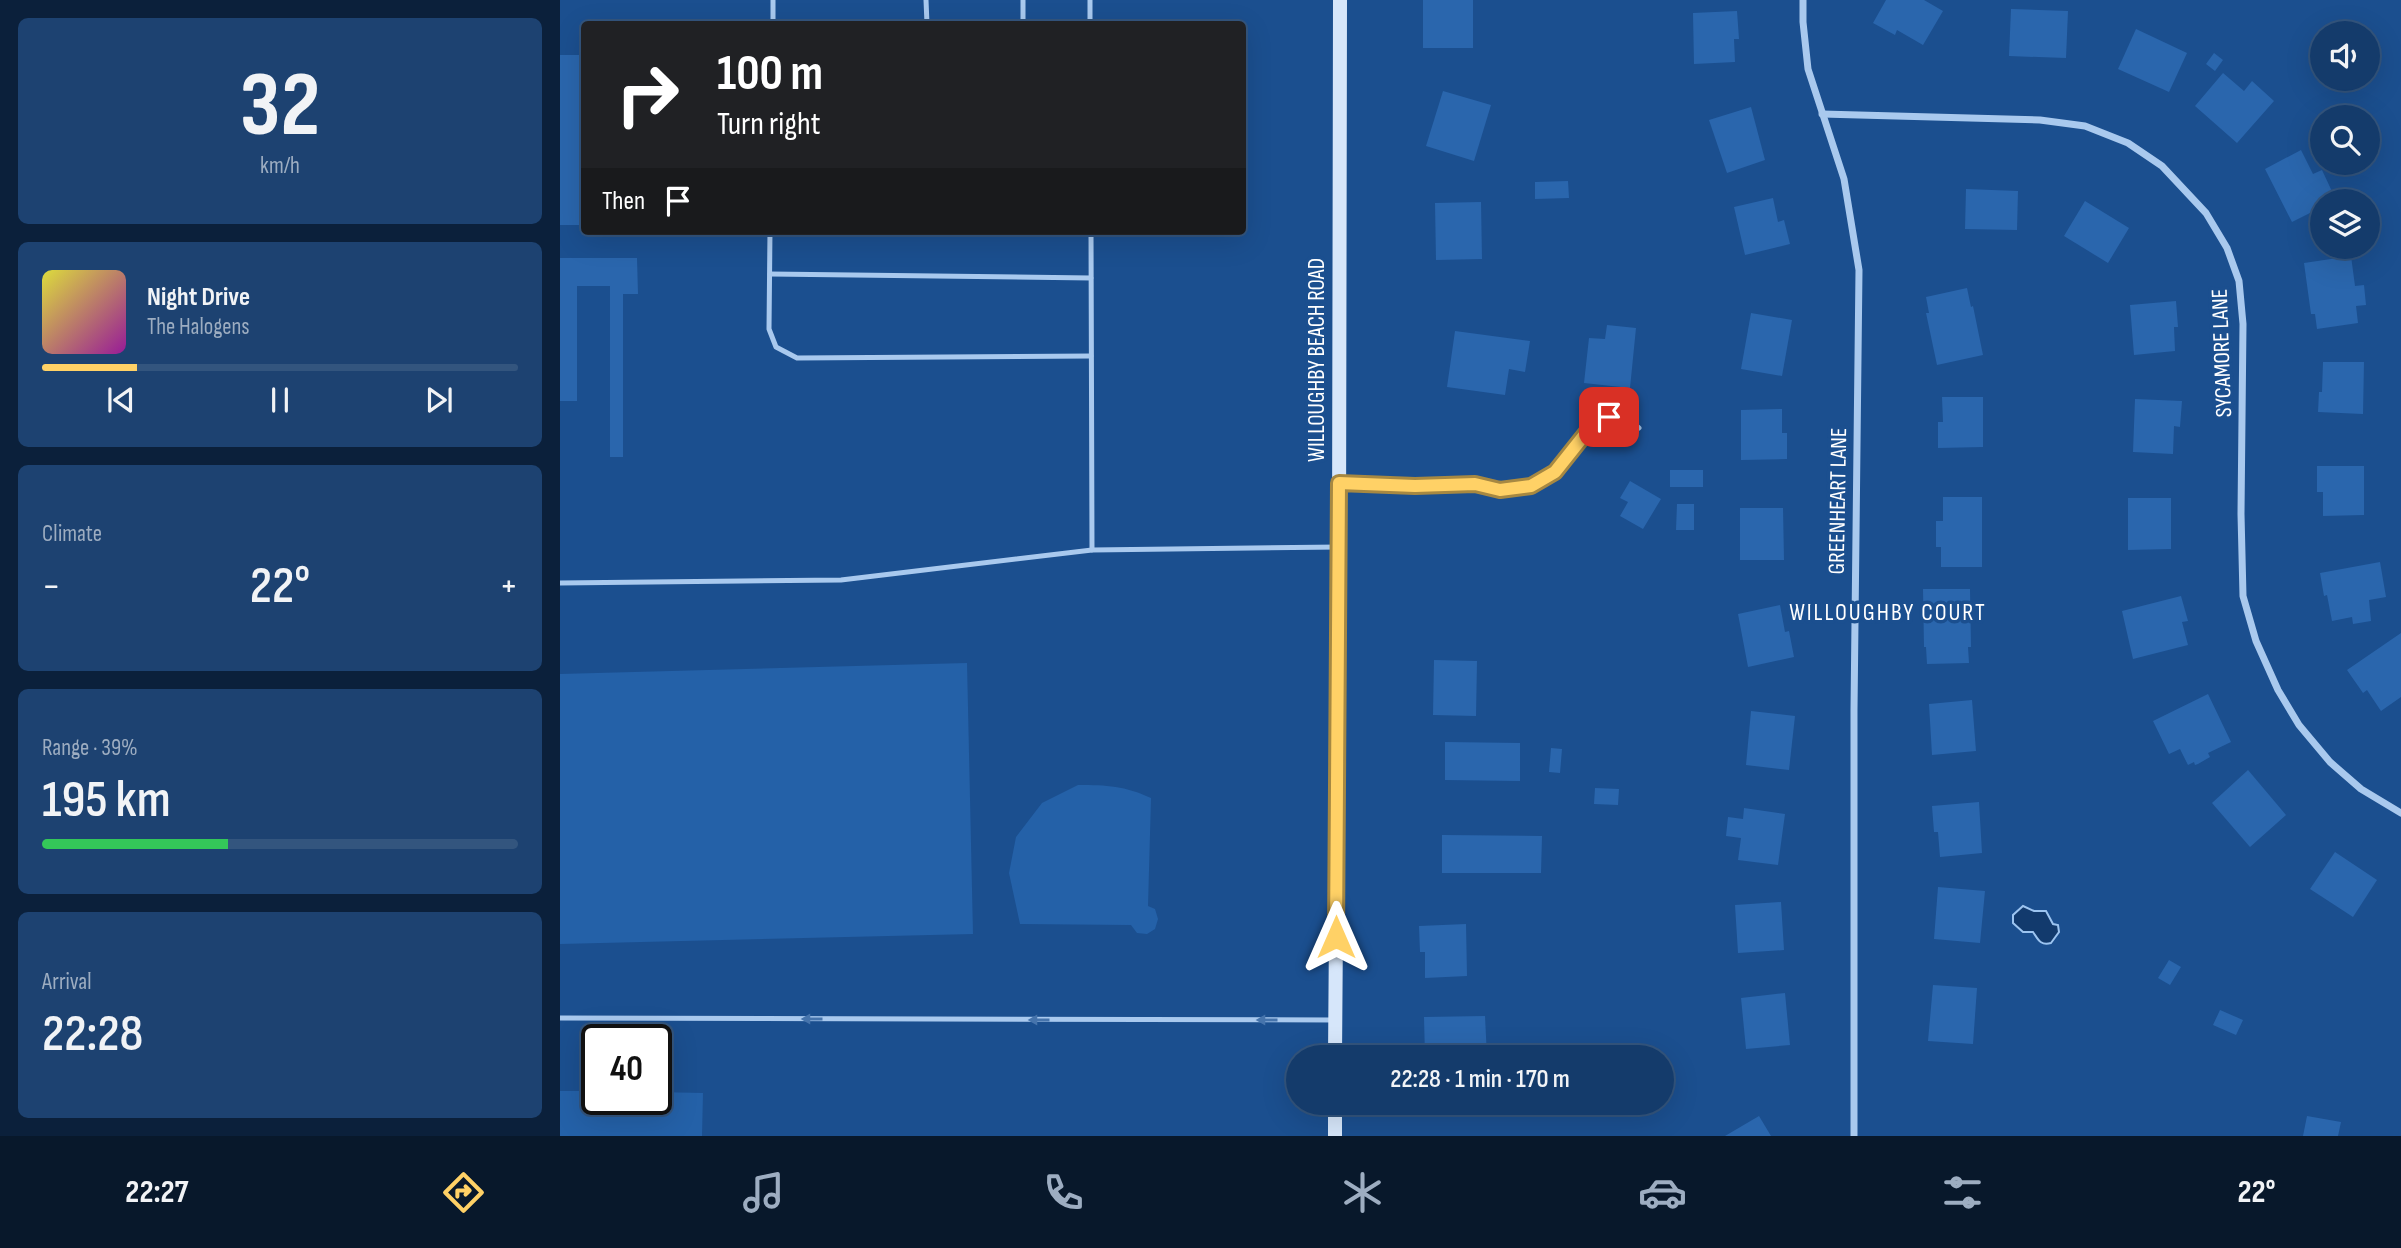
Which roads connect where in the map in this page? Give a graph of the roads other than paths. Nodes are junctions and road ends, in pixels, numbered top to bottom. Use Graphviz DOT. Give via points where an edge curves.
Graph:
graph roads {
  1 [pos="773,0"];
  2 [pos="926,0"];
  3 [pos="1023,0"];
  4 [pos="1090,0"];
  5 [pos="1340,0"];
  6 [pos="1803,0"];
  7 [pos="773,21"];
  8 [pos="927,21"];
  9 [pos="1023,21"];
  10 [pos="1090,21"];
  11 [pos="1822,114"];
  12 [pos="770,235"];
  13 [pos="1091,235"];
  14 [pos="770,274"];
  15 [pos="1091,278"];
  16 [pos="1091,356"];
  17 [pos="1639,428"];
  18 [pos="1339,483"];
  19 [pos="1339,548"];
  20 [pos="1092,550"];
  21 [pos="560,583"];
  22 [pos="2401,813"];
  23 [pos="560,1018"];
  24 [pos="1335,1020"];
  25 [pos="1335,1045"];
  26 [pos="1335,1115"];
  27 [pos="1335,1136"];
  28 [pos="1854,1136"];
  1 -- 7 [label="lane"];
  2 -- 8 [label="lane"];
  3 -- 9 [label="lane"];
  4 -- 10 [label="lane"];
  5 -- 18 [label="street, WILLOUGHBY BEACH ROAD"];
  6 -- 11 [label="street, GREENHEART LANE" via="1808,69"];
  11 -- 22 [label="street, SYCAMORE LANE" via="2040,120 2085,126 2128,143 2162,166 2206,213 2227,248 2239,281 2243,596 2256,641 2299,725 2330,762 2361,789"];
  11 -- 28 [label="street, GREENHEART LANE" via="1844,179 1859,270"];
  12 -- 14 [label="lane"];
  13 -- 15 [label="lane"];
  14 -- 15 [label="lane"];
  14 -- 16 [label="lane" via="769,329 776,347 797,358"];
  15 -- 16 [label="lane"];
  16 -- 20 [label="lane"];
  17 -- 18 [label="lane" via="1628,419 1609,417 1586,433 1555,472 1531,486 1500,490 1475,484"];
  18 -- 19 [label="street, WILLOUGHBY BEACH ROAD"];
  19 -- 20 [label="lane"];
  19 -- 24 [label="street, WILLOUGHBY BEACH ROAD"];
  20 -- 21 [label="lane" via="841,580"];
  24 -- 23 [label="lane, one-way"];
  24 -- 25 [label="street, WILLOUGHBY BEACH ROAD"];
  26 -- 27 [label="street"];
}
